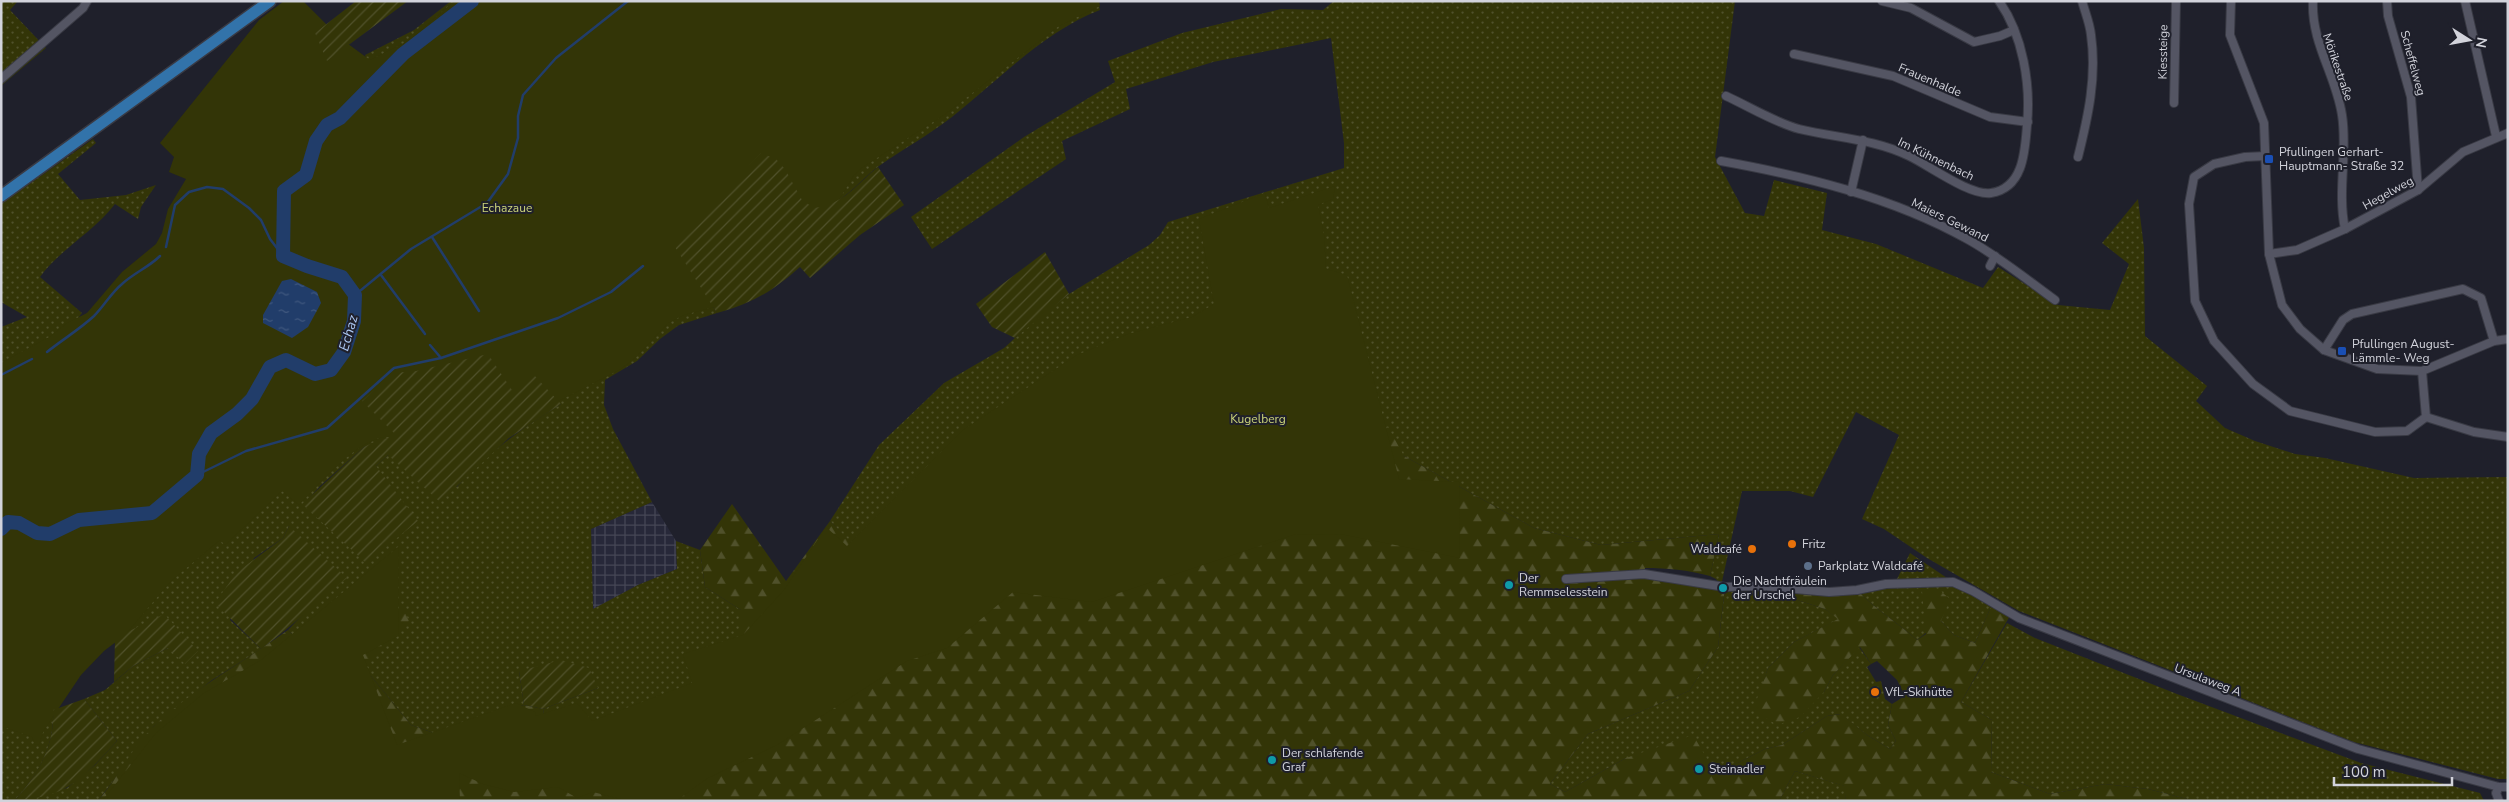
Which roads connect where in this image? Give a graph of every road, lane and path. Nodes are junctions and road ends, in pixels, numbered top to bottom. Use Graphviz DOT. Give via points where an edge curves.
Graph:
graph roads {
  1 [pos="87,1"];
  2 [pos="270,1"];
  3 [pos="1882,1"];
  4 [pos="1999,1"];
  5 [pos="2082,1"];
  6 [pos="2176,1"];
  7 [pos="2231,1"];
  8 [pos="2313,1"];
  9 [pos="2387,1"];
  10 [pos="2465,1"];
  11 [pos="2014,30"];
  12 [pos="1794,54"];
  13 [pos="1,79"];
  14 [pos="1726,96"];
  15 [pos="2174,103"];
  16 [pos="2028,122"];
  17 [pos="2508,133"];
  18 [pos="2496,136"];
  19 [pos="1863,140"];
  20 [pos="2266,156"];
  21 [pos="2078,158"];
  22 [pos="1721,161"];
  23 [pos="2418,190"];
  24 [pos="1851,192"];
  25 [pos="1,196"];
  26 [pos="2345,229"];
  27 [pos="2268,254"];
  28 [pos="1995,256"];
  29 [pos="1990,266"];
  30 [pos="2055,300"];
  31 [pos="2508,339"];
  32 [pos="2494,341"];
  33 [pos="2324,350"];
  34 [pos="2422,370"];
  35 [pos="2426,417"];
  36 [pos="2508,437"];
  37 [pos="1566,579"];
  38 [pos="2499,787"];
  39 [pos="2508,787"];
  40 [pos="2499,801"];
  1 -- 13 [label="street"];
  2 -- 25 [label="main road"];
  3 -- 11 [label="street" via="1911,8 1974,42"];
  4 -- 11 [label="street, Im Kühnenbach"];
  5 -- 21 [label="street" via="2091,34 2094,76"];
  6 -- 15 [label="street, Kiessteige"];
  7 -- 20 [label="street" via="2230,35 2264,123"];
  8 -- 26 [label="street, Mörikestraße" via="2314,33 2342,114"];
  9 -- 23 [label="street, Scheffelweg" via="2388,16 2411,97"];
  10 -- 18 [label="street"];
  11 -- 16 [label="street, Im Kühnenbach" via="2027,76"];
  12 -- 16 [label="street, Frauenhalde" via="1893,76 1990,117"];
  14 -- 19 [label="street, Im Kühnenbach" via="1797,128"];
  16 -- 19 [label="street, Im Kühnenbach" via="2023,163 2011,184 1993,193 1978,192 1908,155"];
  17 -- 18 [label="street, Hegelweg"];
  18 -- 23 [label="street, Hegelweg" via="2463,152"];
  19 -- 24 [label="street"];
  20 -- 27 [label="street"];
  20 -- 35 [label="street" via="2214,164 2194,177 2189,204 2195,301 2214,341 2253,384 2290,411 2375,432 2407,431"];
  22 -- 24 [label="street, Maiers Gewand"];
  23 -- 26 [label="street, Hegelweg"];
  24 -- 28 [label="street, Maiers Gewand" via="1910,211"];
  26 -- 27 [label="street, Hegelweg" via="2297,250"];
  27 -- 33 [label="street" via="2282,305 2300,329"];
  28 -- 29 [label="street"];
  28 -- 30 [label="street, Maiers Gewand"];
  31 -- 32 [label="street"];
  32 -- 33 [label="street" via="2481,298 2463,289 2352,314 2342,320"];
  32 -- 34 [label="street"];
  33 -- 34 [label="street" via="2378,368"];
  34 -- 35 [label="street"];
  35 -- 36 [label="street" via="2474,432"];
  37 -- 38 [label="street, Ursulaweg A" via="1644,574 1725,587 1763,586 1828,592 1916,582 1953,582 2019,618 2358,749"];
  38 -- 39 [label="street, Ursulaweg A"];
  38 -- 40 [label="street" via="2496,793"];
}
